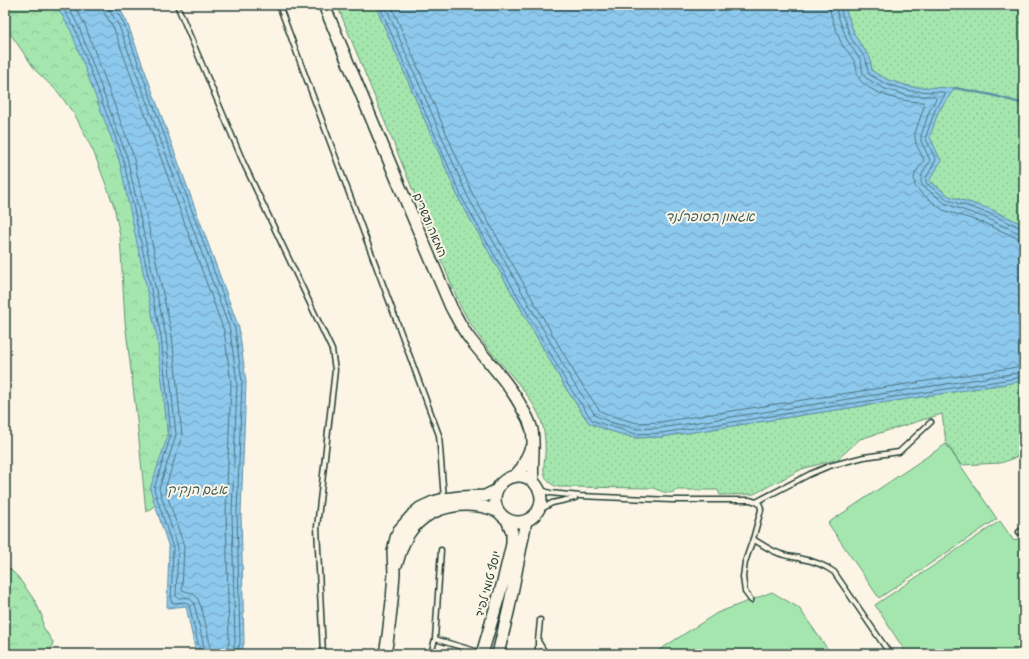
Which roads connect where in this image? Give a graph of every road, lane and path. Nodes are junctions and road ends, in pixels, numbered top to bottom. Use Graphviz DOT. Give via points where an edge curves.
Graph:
graph roads {
  1 [pos="177,5"];
  2 [pos="279,5"];
  3 [pos="324,5"];
  4 [pos="931,422"];
  5 [pos="533,442"];
  6 [pos="514,477"];
  7 [pos="536,486"];
  8 [pos="497,490"];
  9 [pos="580,496"];
  10 [pos="444,499"];
  11 [pos="756,502"];
  12 [pos="538,511"];
  13 [pos="503,516"];
  14 [pos="526,521"];
  15 [pos="1024,529"];
  16 [pos="1019,532"];
  17 [pos="753,539"];
  18 [pos="441,550"];
  19 [pos="394,573"];
  20 [pos="751,600"];
  21 [pos="540,620"];
  22 [pos="435,639"];
  23 [pos="538,641"];
  24 [pos="483,653"];
  25 [pos="323,654"];
  26 [pos="385,654"];
  27 [pos="431,654"];
  28 [pos="498,654"];
  29 [pos="538,654"];
  30 [pos="546,654"];
  31 [pos="890,654"];
  1 -- 25 [label="lane" via="244,164 332,350 335,370 317,527"];
  2 -- 10 [label="lane" via="439,435"];
  3 -- 5 [label="street, המאה ועשרים" via="451,307 469,338 519,402 529,420"];
  4 -- 11 [label="lane" via="899,452 829,466"];
  5 -- 6 [label="street" via="522,468"];
  5 -- 7 [label="street, המאה ועשרים" via="532,473"];
  6 -- 7 [label="street" via="527,478"];
  6 -- 8 [label="street" via="507,479"];
  7 -- 9 [label="lane" via="550,493"];
  7 -- 12 [label="street" via="541,497"];
  8 -- 10 [label="street" via="485,496"];
  8 -- 13 [label="street" via="495,501"];
  9 -- 11 [label="lane"];
  9 -- 12 [label="lane" via="552,503"];
  10 -- 19 [label="street" via="420,508 399,530 393,551"];
  11 -- 17 [label="lane" via="761,506 761,510"];
  12 -- 14 [label="street"];
  13 -- 14 [label="street" via="516,522"];
  13 -- 19 [label="street" via="490,508 473,505 447,507 436,511 425,517 408,533"];
  13 -- 24 [label="street, יוסף טומי לפיד" via="512,532 512,544"];
  14 -- 28 [label="street, יוסף טומי לפיד"];
  15 -- 16 [label="lane"];
  17 -- 20 [label="lane" via="742,577 745,592"];
  17 -- 31 [label="lane" via="775,552 818,563 834,572"];
  18 -- 22 [label="lane"];
  19 -- 26 [label="street"];
  21 -- 23 [label="lane"];
  22 -- 24 [label="lane"];
  22 -- 27 [label="lane"];
  23 -- 29 [label="lane"];
  23 -- 30 [label="lane"];
}
